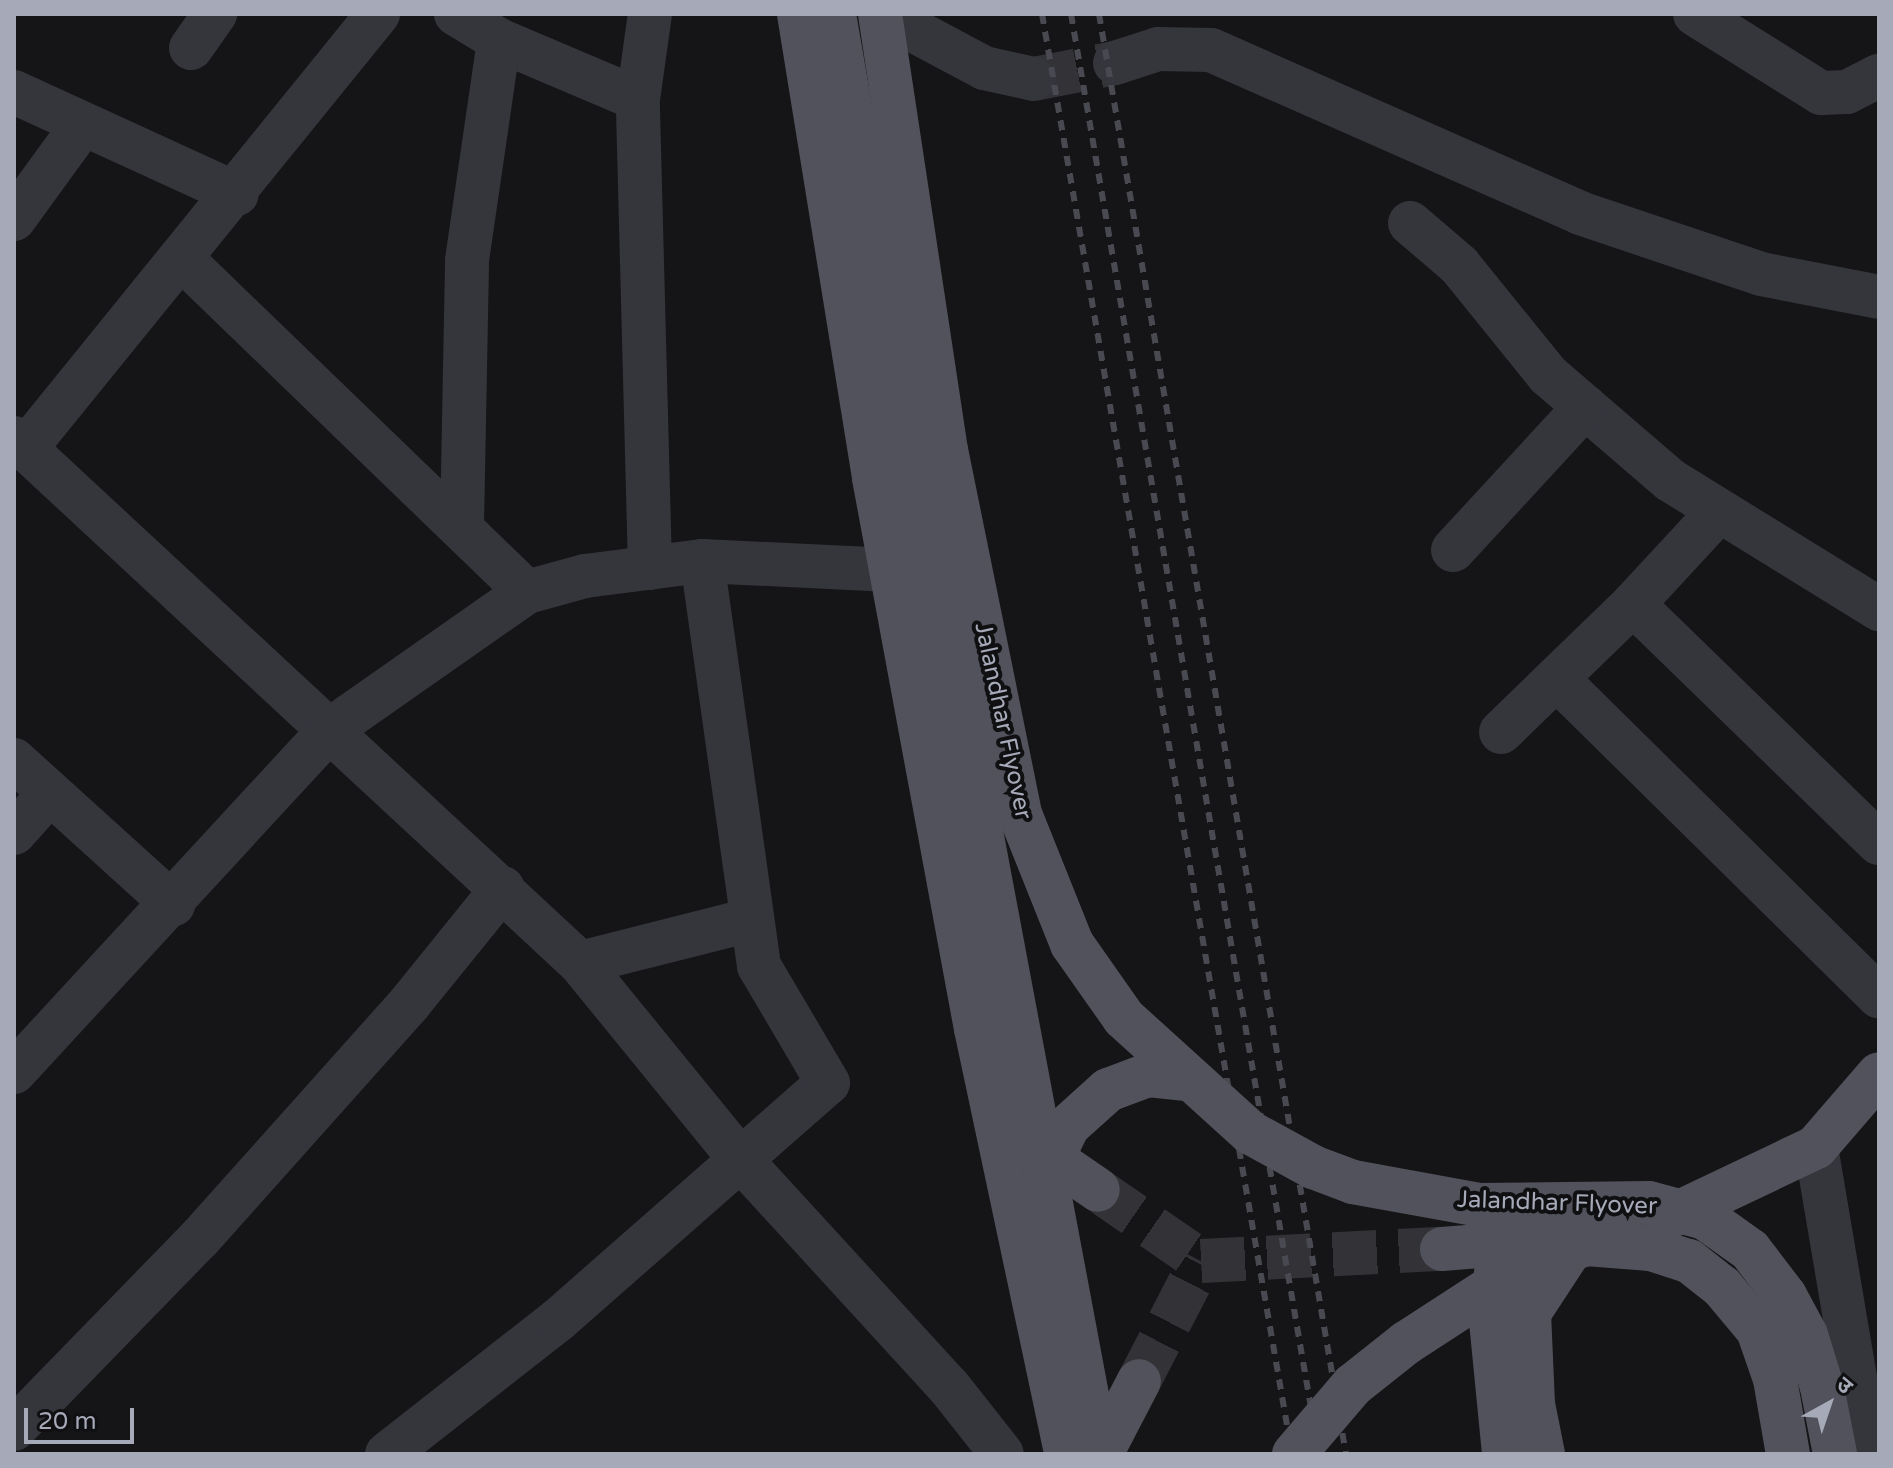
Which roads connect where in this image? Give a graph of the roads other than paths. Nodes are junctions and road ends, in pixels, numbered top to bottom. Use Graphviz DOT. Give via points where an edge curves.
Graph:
graph roads {
  1 [pos="378,14"];
  2 [pos="456,14"];
  3 [pos="650,14"];
  4 [pos="799,14"];
  5 [pos="834,14"];
  6 [pos="882,14"];
  7 [pos="1695,14"];
  8 [pos="1167,32"];
  9 [pos="499,40"];
  10 [pos="1115,63"];
  11 [pos="1879,76"];
  12 [pos="1034,79"];
  13 [pos="14,92"];
  14 [pos="638,99"];
  15 [pos="83,124"];
  16 [pos="237,194"];
  17 [pos="14,219"];
  18 [pos="1410,223"];
  19 [pos="182,259"];
  20 [pos="1879,297"];
  21 [pos="1585,407"];
  22 [pos="20,443"];
  23 [pos="928,452"];
  24 [pos="1719,511"];
  25 [pos="462,525"];
  26 [pos="1453,550"];
  27 [pos="702,561"];
  28 [pos="650,568"];
  29 [pos="891,570"];
  30 [pos="527,592"];
  31 [pos="1633,604"];
  32 [pos="1878,607"];
  33 [pos="1557,679"];
  34 [pos="331,729"];
  35 [pos="1501,732"];
  36 [pos="14,760"];
  37 [pos="50,793"];
  38 [pos="14,833"];
  39 [pos="1879,843"];
  40 [pos="503,888"];
  41 [pos="173,904"];
  42 [pos="750,920"];
  43 [pos="580,963"];
  44 [pos="1879,996"];
  45 [pos="14,1072"];
  46 [pos="1879,1074"];
  47 [pos="1187,1079"];
  48 [pos="995,1118"];
  49 [pos="1816,1147"];
  50 [pos="740,1159"];
  51 [pos="1045,1173"];
  52 [pos="1098,1190"];
  53 [pos="1578,1238"];
  54 [pos="1498,1247"];
  55 [pos="1442,1249"];
  56 [pos="1139,1381"];
  57 [pos="14,1429"];
  58 [pos="1097,1443"];
  59 [pos="387,1454"];
  60 [pos="1002,1454"];
  61 [pos="1066,1454"];
  62 [pos="1120,1454"];
  63 [pos="1294,1454"];
  64 [pos="1504,1454"];
  65 [pos="1543,1454"];
  66 [pos="1788,1454"];
  67 [pos="1835,1454"];
  68 [pos="1868,1454"];
  1 -- 16 [label="street"];
  2 -- 9 [label="street"];
  3 -- 14 [label="street"];
  4 -- 29 [label="main road"];
  5 -- 23 [label="main road, Jalandhar Flyover"];
  6 -- 12 [label="street" via="984,68"];
  6 -- 23 [label="main road, Jalandhar Flyover"];
  7 -- 11 [label="street" via="1821,93 1847,92"];
  8 -- 10 [label="street"];
  8 -- 20 [label="street" via="1580,213 1761,274"];
  9 -- 14 [label="street"];
  9 -- 25 [label="street" via="467,260"];
  13 -- 15 [label="street"];
  14 -- 28 [label="street"];
  15 -- 16 [label="street"];
  15 -- 17 [label="street"];
  16 -- 19 [label="street"];
  18 -- 21 [label="street" via="1459,265 1517,341"];
  19 -- 22 [label="street"];
  19 -- 25 [label="street"];
  21 -- 24 [label="street" via="1670,480"];
  21 -- 26 [label="street"];
  22 -- 34 [label="street"];
  23 -- 47 [label="main road, Jalandhar Flyover, bridge" via="1020,814 1072,944 1124,1018"];
  23 -- 51 [label="main road, Jalandhar Flyover, bridge"];
  24 -- 31 [label="street"];
  24 -- 32 [label="street"];
  25 -- 30 [label="street"];
  27 -- 28 [label="street"];
  27 -- 29 [label="street"];
  27 -- 42 [label="street"];
  28 -- 30 [label="street" via="585,576"];
  29 -- 48 [label="main road"];
  30 -- 34 [label="street"];
  31 -- 33 [label="street"];
  31 -- 39 [label="street"];
  33 -- 35 [label="street"];
  33 -- 44 [label="street"];
  34 -- 40 [label="street"];
  34 -- 41 [label="street"];
  36 -- 37 [label="street"];
  37 -- 38 [label="street"];
  37 -- 41 [label="street"];
  40 -- 43 [label="street"];
  40 -- 57 [label="street" via="409,1004 199,1239"];
  41 -- 45 [label="street"];
  42 -- 43 [label="street"];
  42 -- 50 [label="street" via="759,966 829,1079"];
  43 -- 50 [label="street"];
  46 -- 49 [label="main road"];
  47 -- 51 [label="main road, bridge" via="1148,1075 1108,1090 1068,1126"];
  47 -- 67 [label="main road, Jalandhar Flyover, bridge" via="1251,1133 1353,1182 1479,1205 1649,1203 1705,1218 1750,1250 1785,1296 1806,1335"];
  48 -- 52 [label="main road"];
  48 -- 61 [label="main road"];
  49 -- 53 [label="main road" via="1650,1226"];
  49 -- 68 [label="street"];
  50 -- 59 [label="street" via="558,1320"];
  50 -- 60 [label="street" via="949,1387"];
  51 -- 58 [label="main road, Jalandhar Flyover, bridge"];
  53 -- 54 [label="main road"];
  53 -- 65 [label="main road, Jalandhar Flyover" via="1529,1313 1533,1404"];
  54 -- 55 [label="main road"];
  54 -- 64 [label="main road, Jalandhar Flyover" via="1491,1321"];
  56 -- 58 [label="main road"];
  58 -- 62 [label="main road"];
  63 -- 66 [label="main road, Jalandhar Flyover, bridge" via="1353,1385 1406,1343 1523,1267 1586,1244 1651,1249 1689,1261 1722,1287 1758,1330 1775,1379"];
}
